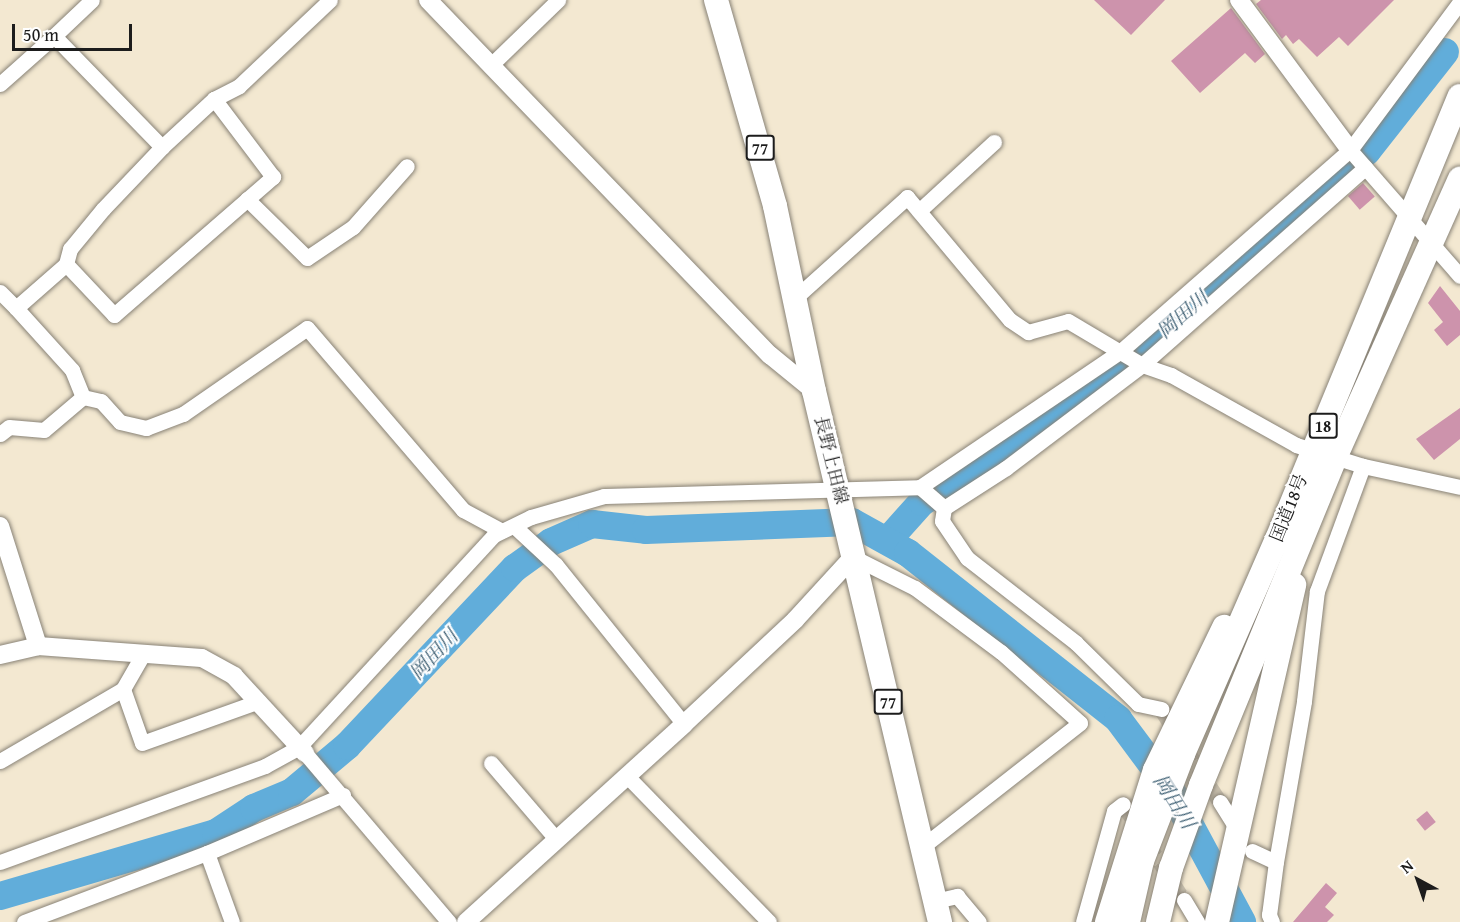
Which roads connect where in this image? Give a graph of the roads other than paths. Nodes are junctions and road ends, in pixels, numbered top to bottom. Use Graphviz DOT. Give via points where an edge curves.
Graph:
graph roads {
  1 [pos="92,0"];
  2 [pos="330,0"];
  3 [pos="428,0"];
  4 [pos="558,0"];
  5 [pos="716,0"];
  6 [pos="1239,0"];
  7 [pos="1460,2"];
  8 [pos="54,36"];
  9 [pos="490,66"];
  10 [pos="0,84"];
  11 [pos="1460,96"];
  12 [pos="214,99"];
  13 [pos="994,142"];
  14 [pos="162,147"];
  15 [pos="1359,161"];
  16 [pos="407,166"];
  17 [pos="1460,179"];
  18 [pos="247,199"];
  19 [pos="919,211"];
  20 [pos="1408,219"];
  21 [pos="1432,246"];
  22 [pos="66,264"];
  23 [pos="1460,276"];
  24 [pos="0,292"];
  25 [pos="795,298"];
  26 [pos="16,308"];
  27 [pos="1132,357"];
  28 [pos="814,391"];
  29 [pos="83,397"];
  30 [pos="0,434"];
  31 [pos="1324,454"];
  32 [pos="1363,466"];
  33 [pos="922,489"];
  34 [pos="1458,489"];
  35 [pos="839,491"];
  36 [pos="941,506"];
  37 [pos="0,526"];
  38 [pos="1306,527"];
  39 [pos="508,529"];
  40 [pos="853,557"];
  41 [pos="38,646"];
  42 [pos="0,655"];
  43 [pos="142,656"];
  44 [pos="123,689"];
  45 [pos="259,701"];
  46 [pos="1161,710"];
  47 [pos="684,724"];
  48 [pos="1176,745"];
  49 [pos="302,750"];
  50 [pos="0,761"];
  51 [pos="490,763"];
  52 [pos="626,775"];
  53 [pos="338,789"];
  54 [pos="1220,802"];
  55 [pos="1131,810"];
  56 [pos="1240,839"];
  57 [pos="558,840"];
  58 [pos="922,847"];
  59 [pos="207,854"];
  60 [pos="0,862"];
  61 [pos="1276,862"];
  62 [pos="1184,900"];
  63 [pos="937,912"];
  64 [pos="55,916"];
  65 [pos="24,922"];
  66 [pos="232,922"];
  67 [pos="449,922"];
  68 [pos="466,922"];
  69 [pos="769,922"];
  70 [pos="979,922"];
  71 [pos="1083,922"];
  72 [pos="1107,922"];
  73 [pos="1128,922"];
  74 [pos="1158,922"];
  75 [pos="1197,922"];
  76 [pos="1217,922"];
  77 [pos="1272,922"];
  1 -- 8 [label="street"];
  2 -- 12 [label="street" via="239,86"];
  3 -- 9 [label="street"];
  4 -- 9 [label="street"];
  5 -- 25 [label="main road, 長野上田線 / 77" via="750,106"];
  6 -- 15 [label="street"];
  7 -- 15 [label="street"];
  8 -- 10 [label="street"];
  8 -- 14 [label="street"];
  9 -- 28 [label="street" via="770,355"];
  11 -- 20 [label="main road, 国道18号 / 18"];
  12 -- 14 [label="street"];
  12 -- 18 [label="street" via="273,177"];
  13 -- 19 [label="street"];
  14 -- 22 [label="street" via="70,249"];
  15 -- 20 [label="street"];
  15 -- 27 [label="street"];
  15 -- 27 [label="street"];
  16 -- 18 [label="street" via="353,227 307,258"];
  17 -- 21 [label="main road, 国道18号 / 18"];
  18 -- 22 [label="street" via="114,315"];
  19 -- 25 [label="street" via="907,197"];
  19 -- 27 [label="street" via="1010,320 1028,332 1068,321"];
  20 -- 21 [label="street"];
  20 -- 31 [label="main road, 国道18号 / 18"];
  21 -- 23 [label="street"];
  21 -- 31 [label="main road, 国道18号 / 18"];
  22 -- 26 [label="street"];
  24 -- 26 [label="street"];
  25 -- 28 [label="main road, 長野上田線 / 77"];
  26 -- 29 [label="street" via="72,370"];
  27 -- 31 [label="street"];
  27 -- 33 [label="street"];
  27 -- 36 [label="street" via="1006,468"];
  28 -- 35 [label="main road, 長野上田線 / 77"];
  29 -- 30 [label="street" via="44,430 9,427"];
  29 -- 39 [label="street" via="101,401 120,422 146,428 183,414 307,328 463,510"];
  31 -- 32 [label="street"];
  31 -- 38 [label="main road, 国道18号 / 18"];
  31 -- 48 [label="main road, 国道18号 / 18" via="1208,655"];
  32 -- 34 [label="street"];
  32 -- 61 [label="street" via="1317,591 1304,700"];
  33 -- 35 [label="street"];
  33 -- 36 [label="street"];
  35 -- 39 [label="street" via="604,496 531,517"];
  35 -- 40 [label="main road, 長野上田線 / 77"];
  36 -- 46 [label="street" via="942,521 967,558 1076,643 1138,704"];
  37 -- 41 [label="street"];
  38 -- 56 [label="main road"];
  38 -- 74 [label="main road, 国道18号 / 18" via="1201,785 1171,868"];
  39 -- 47 [label="street" via="556,565"];
  39 -- 49 [label="street" via="494,535"];
  40 -- 47 [label="street" via="795,620"];
  40 -- 58 [label="main road, 長野上田線 / 77"];
  40 -- 58 [label="street" via="915,588 1001,652 1080,723"];
  41 -- 42 [label="street"];
  41 -- 43 [label="street"];
  43 -- 44 [label="street"];
  43 -- 45 [label="street" via="202,658 234,676"];
  44 -- 45 [label="street" via="142,743"];
  44 -- 50 [label="street"];
  45 -- 49 [label="street"];
  47 -- 52 [label="street"];
  48 -- 55 [label="main road"];
  48 -- 73 [label="main road"];
  49 -- 53 [label="street"];
  49 -- 60 [label="street"];
  51 -- 57 [label="street"];
  52 -- 57 [label="street"];
  52 -- 69 [label="street"];
  53 -- 59 [label="street"];
  53 -- 67 [label="street"];
  54 -- 56 [label="street"];
  55 -- 71 [label="street" via="1114,811"];
  55 -- 72 [label="main road"];
  56 -- 61 [label="street"];
  56 -- 76 [label="main road"];
  57 -- 68 [label="street"];
  58 -- 63 [label="main road, 長野上田線 / 77"];
  59 -- 64 [label="street"];
  59 -- 66 [label="street"];
  61 -- 77 [label="street" via="1269,915"];
  62 -- 75 [label="street"];
  63 -- 70 [label="street" via="957,896"];
  64 -- 65 [label="street"];
}
